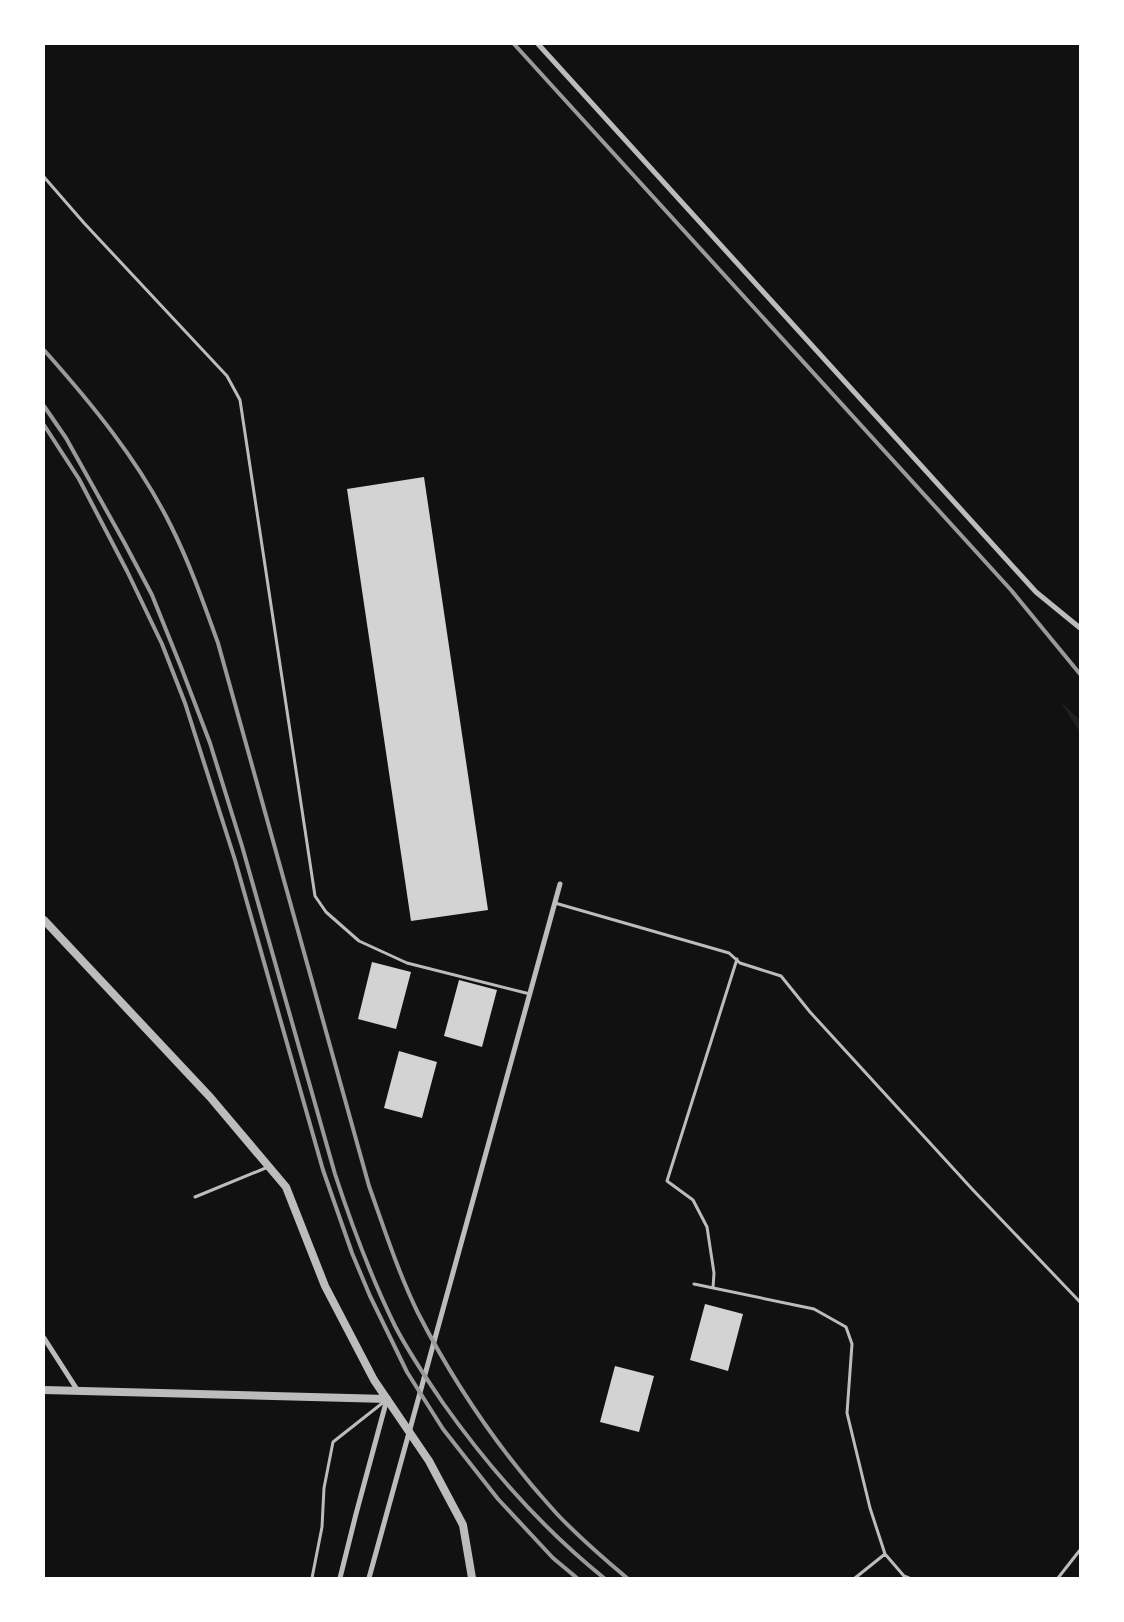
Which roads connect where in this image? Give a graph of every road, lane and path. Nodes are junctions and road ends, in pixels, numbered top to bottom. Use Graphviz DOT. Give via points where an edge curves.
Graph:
graph roads {
  1 [pos="538,44"];
  2 [pos="44,177"];
  3 [pos="1080,628"];
  4 [pos="560,884"];
  5 [pos="555,903"];
  6 [pos="44,920"];
  7 [pos="736,960"];
  8 [pos="530,994"];
  9 [pos="269,1166"];
  10 [pos="194,1197"];
  11 [pos="694,1284"];
  12 [pos="713,1288"];
  13 [pos="1080,1302"];
  14 [pos="44,1338"];
  15 [pos="44,1390"];
  16 [pos="78,1391"];
  17 [pos="387,1399"];
  18 [pos="1080,1550"];
  19 [pos="885,1554"];
  20 [pos="312,1578"];
  21 [pos="340,1578"];
  22 [pos="369,1578"];
  23 [pos="472,1578"];
  24 [pos="855,1578"];
  25 [pos="909,1578"];
  26 [pos="1058,1578"];
  1 -- 3 [label="street" via="1036,592"];
  2 -- 8 [label="lane" via="227,376 240,400 315,896 326,912 359,941 407,963"];
  4 -- 5 [label="street"];
  5 -- 7 [label="lane" via="729,952"];
  5 -- 8 [label="street"];
  6 -- 9 [label="street" via="210,1097"];
  7 -- 12 [label="lane" via="667,1181 692,1200 707,1227"];
  7 -- 13 [label="lane" via="781,976 973,1190"];
  8 -- 22 [label="street"];
  9 -- 10 [label="lane"];
  9 -- 17 [label="street" via="286,1187 325,1286"];
  11 -- 12 [label="lane"];
  12 -- 19 [label="lane" via="814,1309 846,1327 852,1344 847,1413 870,1508"];
  14 -- 16 [label="street"];
  15 -- 16 [label="street"];
  16 -- 17 [label="street"];
  17 -- 20 [label="lane" via="333,1442"];
  17 -- 21 [label="street"];
  17 -- 23 [label="street" via="429,1461 463,1525"];
  18 -- 26 [label="lane"];
  19 -- 24 [label="lane"];
  19 -- 25 [label="lane"];
}
